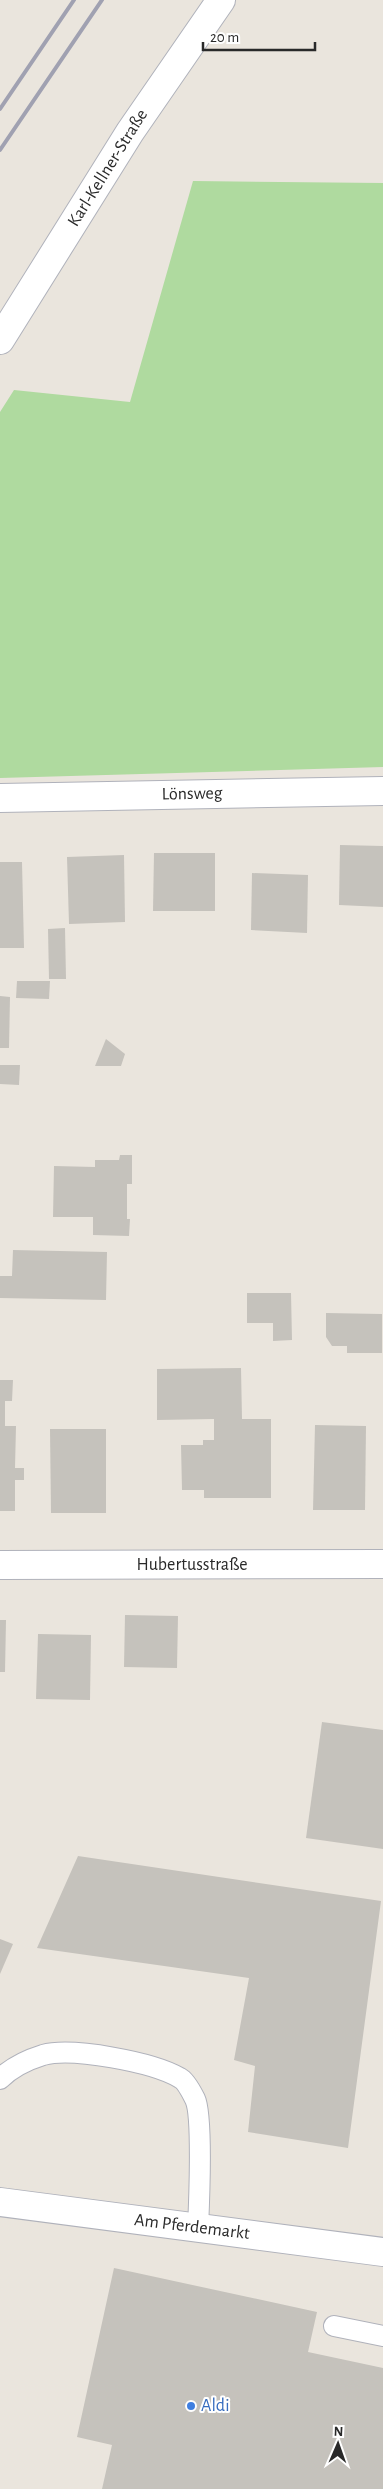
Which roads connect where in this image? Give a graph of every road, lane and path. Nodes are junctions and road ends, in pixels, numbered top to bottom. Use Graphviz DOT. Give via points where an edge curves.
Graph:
graph roads {
  1 [pos="221,0"];
  2 [pos="0,340"];
  3 [pos="383,790"];
  4 [pos="0,798"];
  5 [pos="383,1564"];
  6 [pos="0,1565"];
  7 [pos="0,2079"];
  8 [pos="0,2202"];
  9 [pos="198,2228"];
  10 [pos="383,2252"];
  11 [pos="334,2326"];
  12 [pos="383,2336"];
  1 -- 2 [label="street, Karl-Kellner-Straße" via="130,132"];
  3 -- 4 [label="street, Lönsweg"];
  5 -- 6 [label="street, Hubertusstraße"];
  7 -- 9 [label="lane" via="8,2070 44,2055 81,2054 141,2063 182,2078 196,2102"];
  8 -- 9 [label="street, Am Pferdemarkt"];
  9 -- 10 [label="street, Am Pferdemarkt"];
  11 -- 12 [label="lane"];
}
